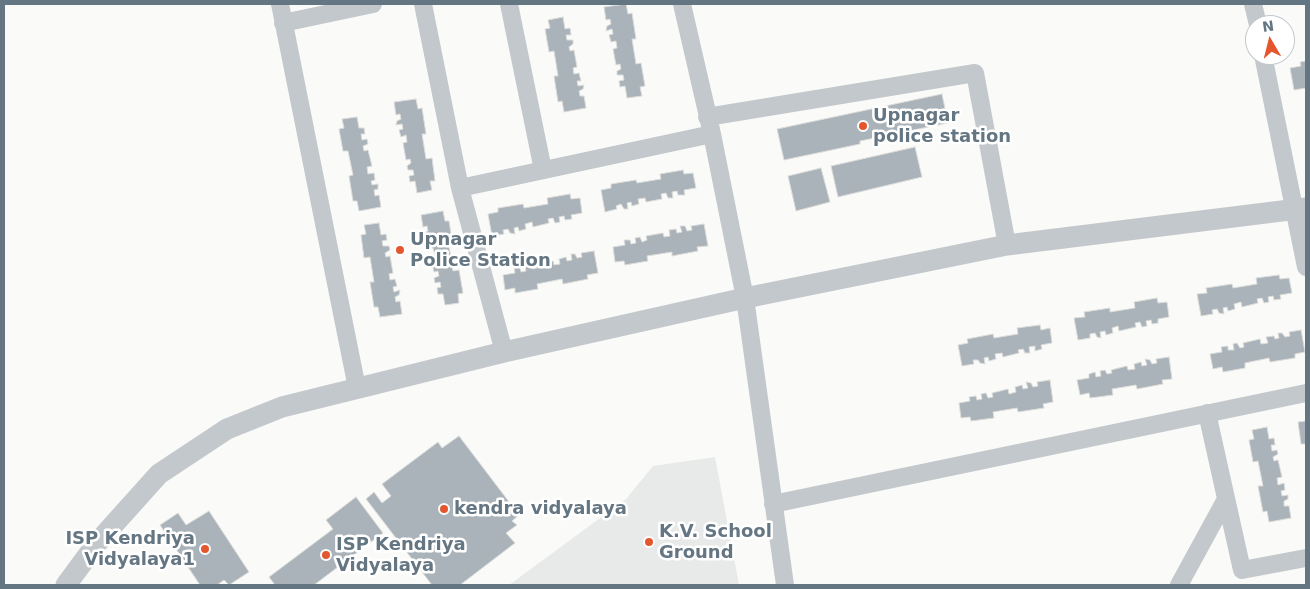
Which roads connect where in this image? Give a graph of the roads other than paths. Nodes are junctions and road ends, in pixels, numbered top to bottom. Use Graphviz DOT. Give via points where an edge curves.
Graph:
graph roads {
  1 [pos="280,4"];
  2 [pos="373,4"];
  3 [pos="423,4"];
  4 [pos="509,4"];
  5 [pos="682,4"];
  6 [pos="283,23"];
  7 [pos="1266,65"];
  8 [pos="707,117"];
  9 [pos="712,134"];
  10 [pos="543,170"];
  11 [pos="460,188"];
  12 [pos="1300,209"];
  13 [pos="1007,245"];
  14 [pos="1306,267"];
  15 [pos="745,298"];
  16 [pos="504,352"];
  17 [pos="357,388"];
  18 [pos="1306,392"];
  19 [pos="1207,413"];
  20 [pos="1226,499"];
  21 [pos="773,504"];
  22 [pos="1306,558"];
  23 [pos="66,585"];
  24 [pos="785,585"];
  25 [pos="1178,585"];
  1 -- 6 [label="street"];
  2 -- 6 [label="street"];
  3 -- 11 [label="street"];
  4 -- 10 [label="street"];
  5 -- 8 [label="street"];
  6 -- 17 [label="street"];
  7 -- 12 [label="street"];
  8 -- 9 [label="street"];
  8 -- 13 [label="street" via="975,73"];
  9 -- 10 [label="street"];
  9 -- 15 [label="street"];
  10 -- 11 [label="street"];
  11 -- 16 [label="street"];
  12 -- 13 [label="street"];
  12 -- 14 [label="street"];
  13 -- 15 [label="street"];
  15 -- 16 [label="street"];
  15 -- 21 [label="street"];
  16 -- 17 [label="street"];
  17 -- 23 [label="street" via="282,407 227,429 159,474 97,543"];
  18 -- 19 [label="street"];
  19 -- 20 [label="street"];
  19 -- 21 [label="street"];
  20 -- 22 [label="street" via="1242,570"];
  20 -- 25 [label="street"];
  21 -- 24 [label="street"];
}
